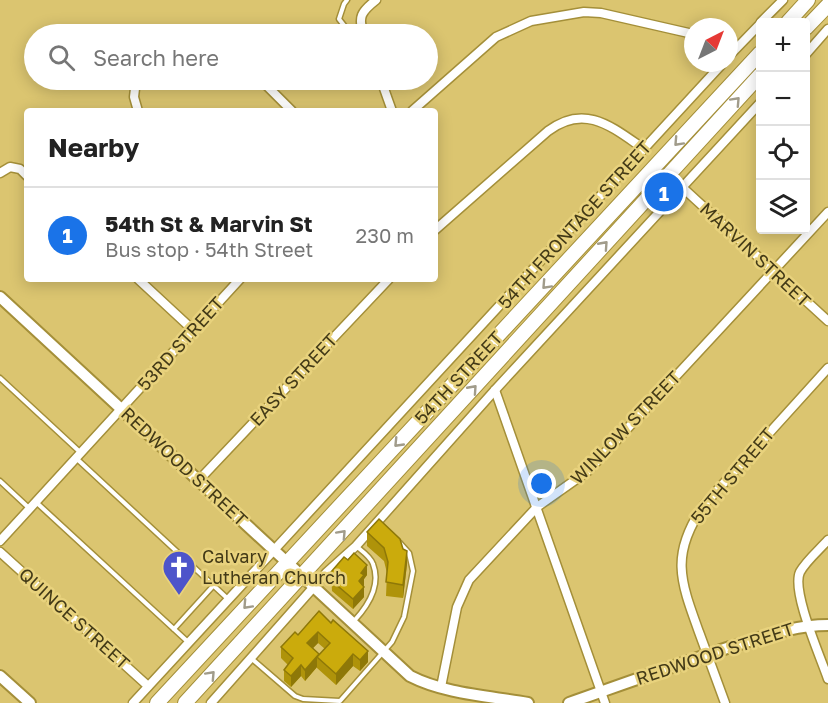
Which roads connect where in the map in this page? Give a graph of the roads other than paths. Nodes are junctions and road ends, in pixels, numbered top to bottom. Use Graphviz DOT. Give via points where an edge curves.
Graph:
graph roads {
  1 [pos="347,0"];
  2 [pos="783,0"];
  3 [pos="808,0"];
  4 [pos="371,1"];
  5 [pos="828,4"];
  6 [pos="766,18"];
  7 [pos="792,18"];
  8 [pos="343,24"];
  9 [pos="360,24"];
  10 [pos="810,24"];
  11 [pos="756,28"];
  12 [pos="828,29"];
  13 [pos="684,32"];
  14 [pos="738,47"];
  15 [pos="810,49"];
  16 [pos="756,57"];
  17 [pos="715,72"];
  18 [pos="756,79"];
  19 [pos="438,88"];
  20 [pos="135,90"];
  21 [pos="271,90"];
  22 [pos="385,90"];
  23 [pos="436,90"];
  24 [pos="756,107"];
  25 [pos="137,108"];
  26 [pos="289,108"];
  27 [pos="391,108"];
  28 [pos="415,108"];
  29 [pos="644,149"];
  30 [pos="1,172"];
  31 [pos="24,173"];
  32 [pos="682,188"];
  33 [pos="828,212"];
  34 [pos="438,227"];
  35 [pos="773,272"];
  36 [pos="141,282"];
  37 [pos="237,282"];
  38 [pos="386,282"];
  39 [pos="0,297"];
  40 [pos="828,321"];
  41 [pos="193,330"];
  42 [pos="828,368"];
  43 [pos="0,378"];
  44 [pos="495,390"];
  45 [pos="122,410"];
  46 [pos="79,456"];
  47 [pos="199,480"];
  48 [pos="0,481"];
  49 [pos="33,506"];
  50 [pos="537,507"];
  51 [pos="397,539"];
  52 [pos="828,540"];
  53 [pos="0,541"];
  54 [pos="356,546"];
  55 [pos="274,550"];
  56 [pos="0,552"];
  57 [pos="287,562"];
  58 [pos="302,576"];
  59 [pos="214,585"];
  60 [pos="314,588"];
  61 [pos="229,599"];
  62 [pos="352,624"];
  63 [pos="808,625"];
  64 [pos="828,625"];
  65 [pos="174,629"];
  66 [pos="188,643"];
  67 [pos="383,652"];
  68 [pos="708,655"];
  69 [pos="252,658"];
  70 [pos="0,676"];
  71 [pos="828,679"];
  72 [pos="148,686"];
  73 [pos="441,687"];
  74 [pos="601,692"];
  75 [pos="302,701"];
  76 [pos="30,703"];
  77 [pos="133,703"];
  78 [pos="157,703"];
  79 [pos="185,703"];
  80 [pos="211,703"];
  81 [pos="528,703"];
  82 [pos="569,703"];
  83 [pos="605,703"];
  84 [pos="724,703"];
  1 -- 8 [label="lane" via="339,19"];
  2 -- 6 [label="street"];
  3 -- 7 [label="main road"];
  4 -- 9 [label="street"];
  5 -- 10 [label="main road"];
  11 -- 14 [label="street"];
  12 -- 15 [label="street"];
  13 -- 19 [label="street" via="601,13 531,21 496,37"];
  16 -- 57 [label="main road, 54TH STREET, one-way"];
  17 -- 29 [label="street, 54TH FRONTAGE STREET"];
  58 -- 18 [label="main road, 54TH STREET, one-way"];
  20 -- 25 [label="street"];
  21 -- 26 [label="street"];
  22 -- 27 [label="street"];
  23 -- 28 [label="street"];
  24 -- 32 [label="street"];
  29 -- 34 [label="street" via="600,121 582,118 560,123"];
  29 -- 55 [label="street, 54TH FRONTAGE STREET"];
  30 -- 31 [label="street" via="10,167"];
  32 -- 35 [label="street, MARVIN STREET"];
  32 -- 44 [label="street"];
  33 -- 35 [label="street, WINLOW STREET"];
  35 -- 40 [label="street, MARVIN STREET"];
  35 -- 50 [label="street, WINLOW STREET" via="588,471"];
  36 -- 41 [label="street"];
  37 -- 41 [label="street, 53RD STREET"];
  38 -- 47 [label="street, EASY STREET"];
  39 -- 45 [label="street, REDWOOD STREET"];
  41 -- 45 [label="street, 53RD STREET"];
  42 -- 68 [label="street, 55TH STREET" via="690,525 681,566 683,589"];
  43 -- 46 [label="lane"];
  44 -- 50 [label="street"];
  44 -- 54 [label="street" via="381,524"];
  45 -- 46 [label="street, 53RD STREET"];
  45 -- 47 [label="street, REDWOOD STREET"];
  46 -- 49 [label="street, 53RD STREET"];
  46 -- 59 [label="lane"];
  47 -- 55 [label="street, REDWOOD STREET"];
  48 -- 49 [label="lane"];
  49 -- 53 [label="street, 53RD STREET"];
  49 -- 65 [label="lane"];
  50 -- 73 [label="street, WINLOW STREET" via="469,580 457,607"];
  50 -- 74 [label="street"];
  51 -- 67 [label="lane" via="409,553 413,571 404,616 397,634"];
  52 -- 63 [label="street" via="798,578"];
  54 -- 60 [label="street"];
  54 -- 62 [label="lane" via="373,562 375,576 372,596"];
  55 -- 57 [label="street, REDWOOD STREET"];
  55 -- 61 [label="street, 54TH FRONTAGE STREET"];
  56 -- 72 [label="street, QUINCE STREET"];
  57 -- 58 [label="street, REDWOOD STREET"];
  57 -- 78 [label="main road, 54TH STREET, one-way"];
  58 -- 60 [label="street, REDWOOD STREET"];
  79 -- 58 [label="main road, 54TH STREET, one-way"];
  59 -- 61 [label="lane"];
  59 -- 65 [label="lane"];
  60 -- 62 [label="street, REDWOOD STREET"];
  60 -- 69 [label="street"];
  61 -- 66 [label="street, 54TH FRONTAGE STREET"];
  62 -- 67 [label="street, REDWOOD STREET"];
  63 -- 64 [label="street, REDWOOD STREET"];
  63 -- 68 [label="street, REDWOOD STREET"];
  63 -- 71 [label="street"];
  65 -- 66 [label="lane"];
  66 -- 72 [label="street, 54TH FRONTAGE STREET"];
  67 -- 73 [label="street, REDWOOD STREET" via="410,676"];
  67 -- 75 [label="lane" via="340,701"];
  68 -- 74 [label="street, REDWOOD STREET"];
  68 -- 84 [label="street, 55TH STREET"];
  69 -- 75 [label="lane"];
  69 -- 80 [label="street"];
  70 -- 76 [label="street"];
  72 -- 77 [label="street, 54TH FRONTAGE STREET"];
  73 -- 81 [label="street, REDWOOD STREET"];
  74 -- 82 [label="street, REDWOOD STREET"];
  74 -- 83 [label="street"];
}
